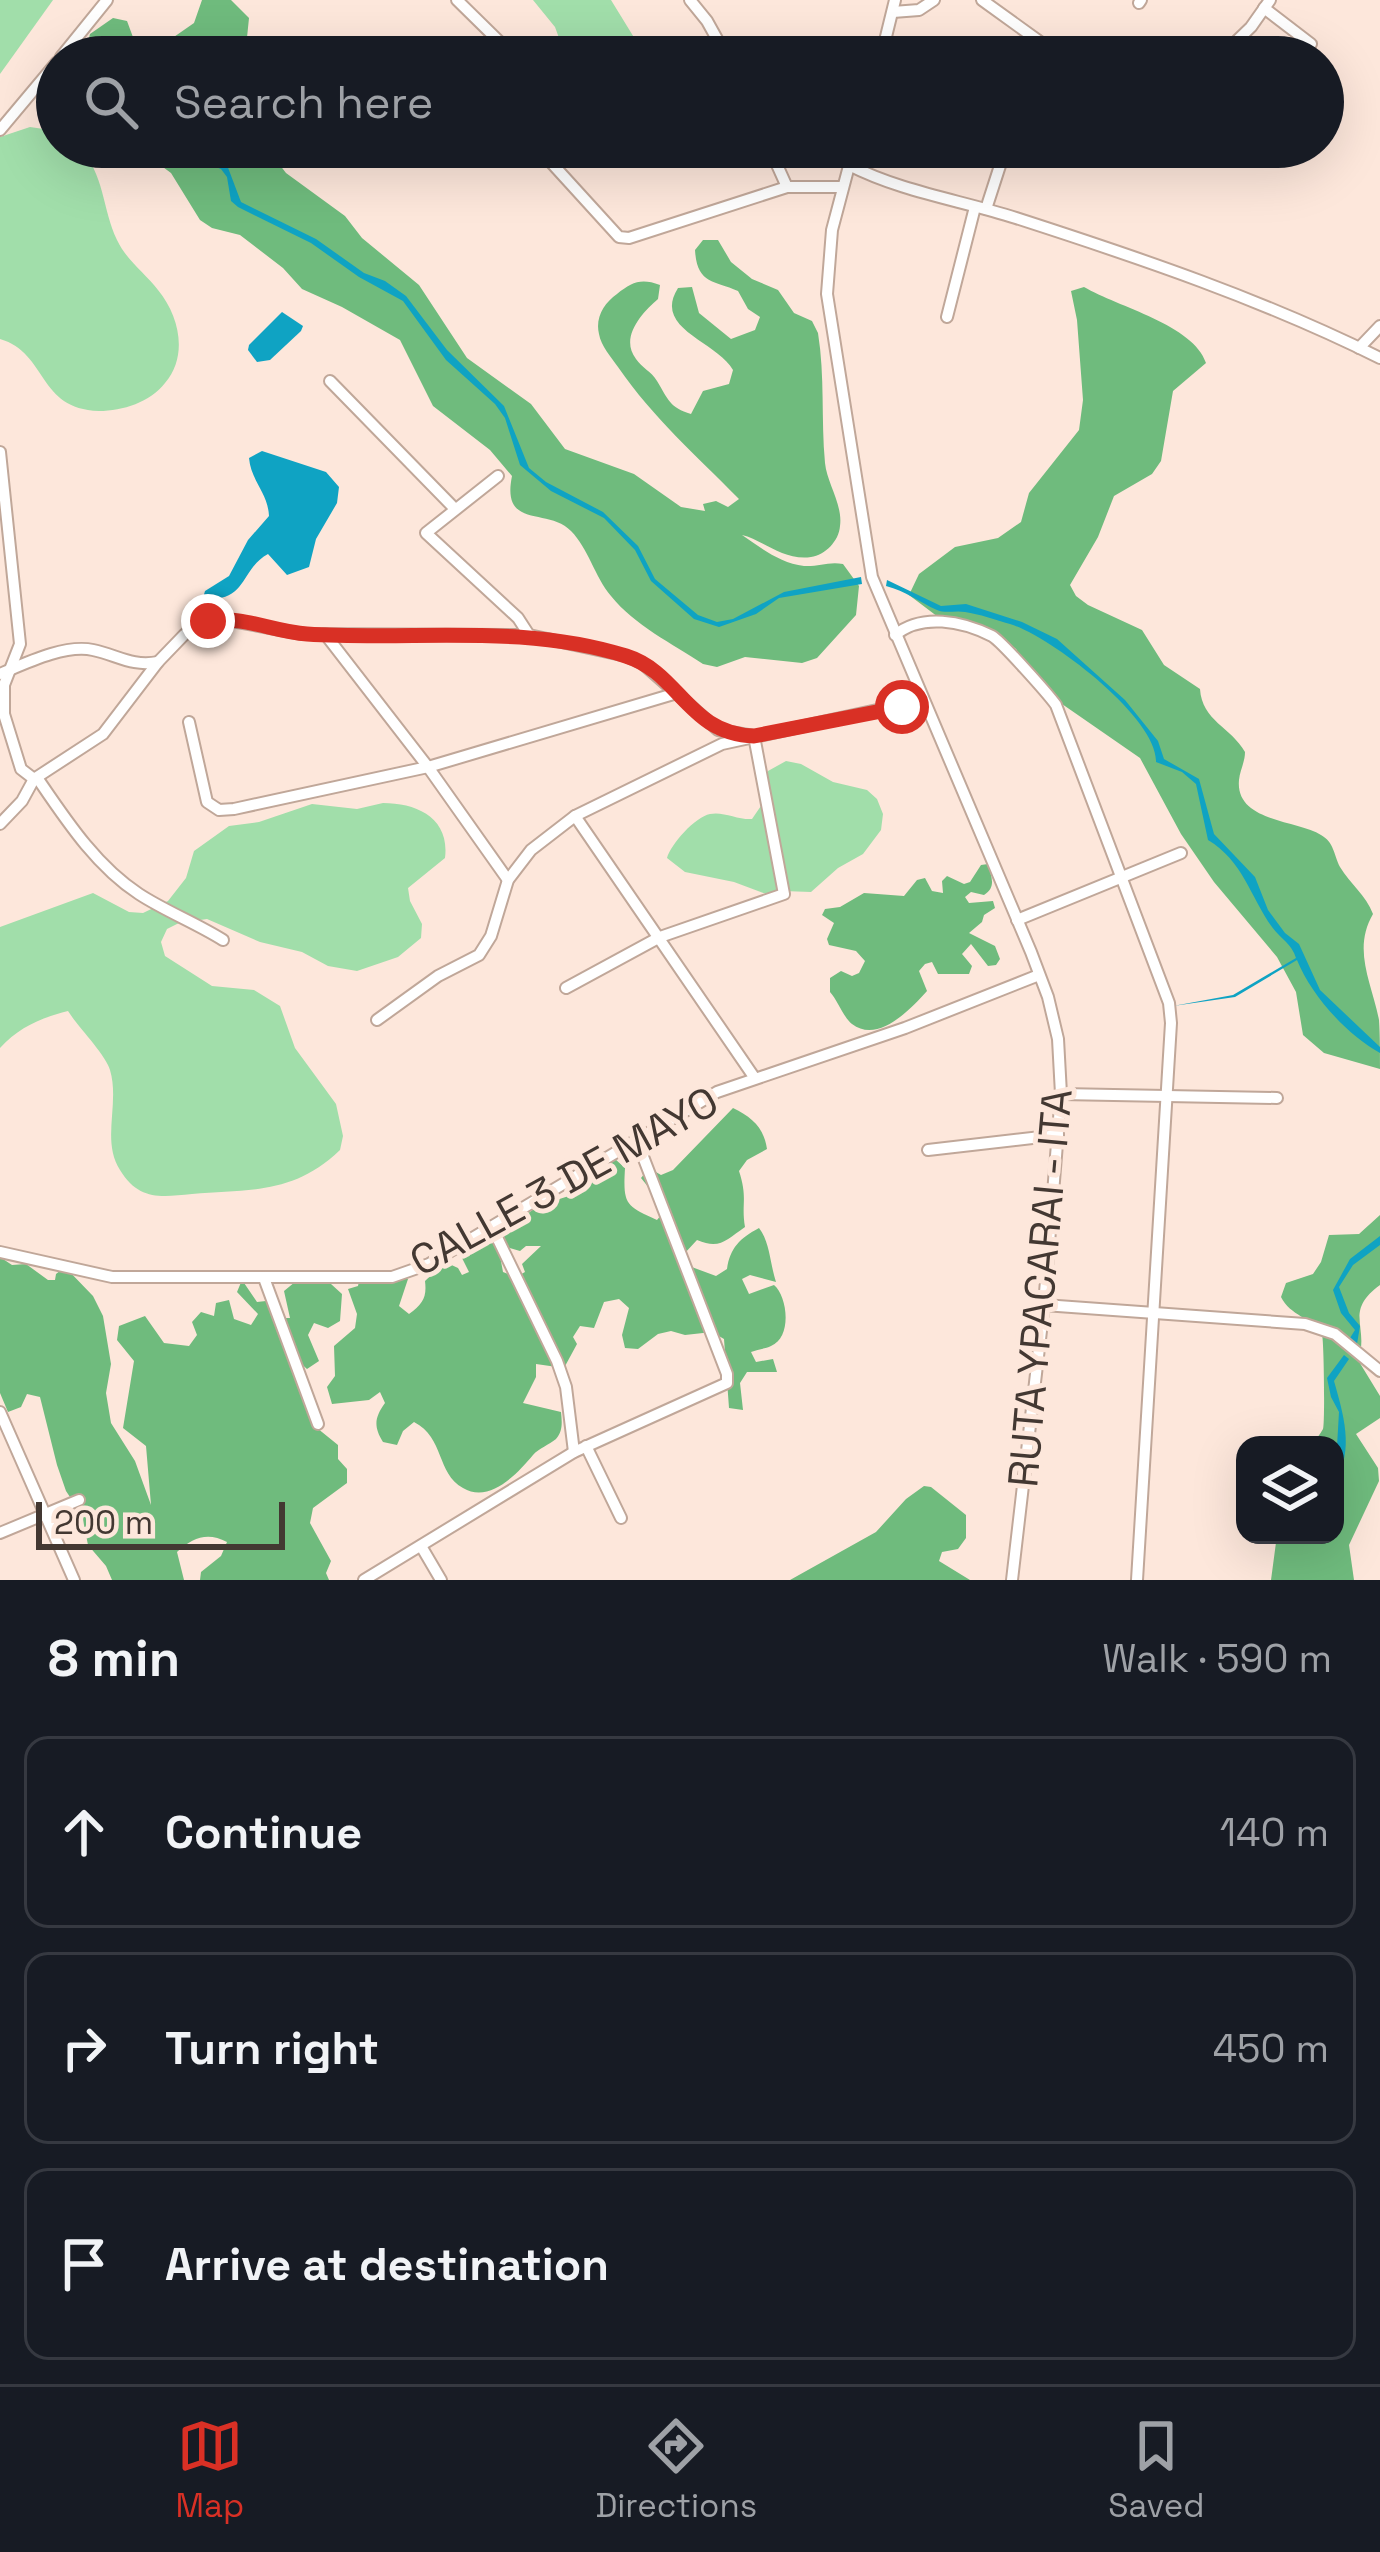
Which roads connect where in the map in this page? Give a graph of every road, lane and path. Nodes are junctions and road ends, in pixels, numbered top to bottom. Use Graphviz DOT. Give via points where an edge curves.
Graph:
graph roads {
  1 [pos="107,0"];
  2 [pos="457,0"];
  3 [pos="690,0"];
  4 [pos="934,0"];
  5 [pos="982,0"];
  6 [pos="1267,4"];
  7 [pos="894,6"];
  8 [pos="78,36"];
  9 [pos="494,36"];
  10 [pos="716,36"];
  11 [pos="886,36"];
  12 [pos="1027,36"];
  13 [pos="1239,36"];
  14 [pos="1302,36"];
  15 [pos="36,87"];
  16 [pos="0,130"];
  17 [pos="556,168"];
  18 [pos="778,168"];
  19 [pos="848,168"];
  20 [pos="854,168"];
  21 [pos="997,168"];
  22 [pos="787,187"];
  23 [pos="842,187"];
  24 [pos="981,208"];
  25 [pos="947,316"];
  26 [pos="1380,326"];
  27 [pos="1359,348"];
  28 [pos="1380,358"];
  29 [pos="330,381"];
  30 [pos="0,452"];
  31 [pos="498,476"];
  32 [pos="455,509"];
  33 [pos="3,511"];
  34 [pos="325,634"];
  35 [pos="529,635"];
  36 [pos="895,635"];
  37 [pos="158,662"];
  38 [pos="5,672"];
  39 [pos="677,693"];
  40 [pos="923,700"];
  41 [pos="189,722"];
  42 [pos="754,736"];
  43 [pos="428,767"];
  44 [pos="36,778"];
  45 [pos="574,816"];
  46 [pos="0,824"];
  47 [pos="1181,854"];
  48 [pos="508,880"];
  49 [pos="1123,880"];
  50 [pos="1017,920"];
  51 [pos="660,938"];
  52 [pos="223,940"];
  53 [pos="1040,975"];
  54 [pos="566,988"];
  55 [pos="377,1019"];
  56 [pos="754,1077"];
  57 [pos="1061,1094"];
  58 [pos="1159,1095"];
  59 [pos="1277,1098"];
  60 [pos="1058,1135"];
  61 [pos="637,1142"];
  62 [pos="928,1150"];
  63 [pos="492,1227"];
  64 [pos="0,1252"];
  65 [pos="264,1279"];
  66 [pos="1044,1305"];
  67 [pos="1153,1312"];
  68 [pos="1380,1371"];
  69 [pos="0,1412"];
  70 [pos="318,1424"];
  71 [pos="580,1449"];
  72 [pos="79,1500"];
  73 [pos="45,1514"];
  74 [pos="621,1518"];
  75 [pos="0,1533"];
  76 [pos="421,1546"];
  77 [pos="74,1580"];
  78 [pos="364,1580"];
  79 [pos="441,1580"];
  80 [pos="1012,1580"];
  81 [pos="1137,1580"];
  1 -- 8 [label="street"];
  2 -- 9 [label="street"];
  3 -- 10 [label="street"];
  4 -- 7 [label="street" via="919,10"];
  5 -- 12 [label="street"];
  6 -- 13 [label="street"];
  6 -- 14 [label="street"];
  7 -- 11 [label="street"];
  15 -- 16 [label="street"];
  17 -- 22 [label="street" via="619,237 629,238"];
  18 -- 22 [label="street"];
  19 -- 23 [label="street, RUTA YPACARAI - ITA"];
  20 -- 24 [label="street"];
  21 -- 24 [label="street"];
  22 -- 23 [label="street"];
  23 -- 36 [label="street, RUTA YPACARAI - ITA" via="827,294 872,577"];
  24 -- 25 [label="street"];
  24 -- 27 [label="street" via="1160,265"];
  26 -- 27 [label="street"];
  27 -- 28 [label="street"];
  29 -- 32 [label="street"];
  30 -- 33 [label="street"];
  31 -- 32 [label="street"];
  32 -- 35 [label="street" via="426,533"];
  33 -- 38 [label="street" via="20,644"];
  34 -- 35 [label="street"];
  34 -- 37 [label="street" via="208,621"];
  34 -- 43 [label="street"];
  35 -- 39 [label="street" via="626,656"];
  36 -- 40 [label="street, RUTA YPACARAI - ITA"];
  36 -- 49 [label="street" via="925,619 990,635 1044,690"];
  37 -- 38 [label="street" via="75,649"];
  37 -- 44 [label="street" via="103,734"];
  38 -- 44 [label="street" via="5,728 21,769"];
  39 -- 42 [label="street" via="718,730"];
  39 -- 43 [label="street"];
  40 -- 42 [label="street"];
  40 -- 50 [label="street, RUTA YPACARAI - ITA"];
  41 -- 43 [label="street" via="207,802 219,810"];
  42 -- 45 [label="street"];
  42 -- 51 [label="street" via="784,894"];
  43 -- 48 [label="street"];
  44 -- 46 [label="street"];
  44 -- 52 [label="street" via="118,878"];
  45 -- 48 [label="street"];
  45 -- 51 [label="street"];
  47 -- 49 [label="street"];
  48 -- 55 [label="street" via="478,955"];
  49 -- 50 [label="street"];
  49 -- 58 [label="street" via="1169,1005"];
  50 -- 53 [label="street, RUTA YPACARAI - ITA"];
  51 -- 54 [label="street"];
  51 -- 56 [label="street"];
  53 -- 56 [label="street, CALLE 3 DE MAYO"];
  53 -- 57 [label="street, RUTA YPACARAI - ITA" via="1058,1040"];
  56 -- 61 [label="street, CALLE 3 DE MAYO"];
  57 -- 58 [label="street"];
  57 -- 60 [label="street, RUTA YPACARAI - ITA"];
  58 -- 59 [label="street"];
  58 -- 67 [label="street"];
  60 -- 62 [label="street"];
  60 -- 66 [label="street, RUTA YPACARAI - ITA"];
  61 -- 63 [label="street, CALLE 3 DE MAYO"];
  61 -- 71 [label="street" via="727,1383"];
  63 -- 65 [label="street, CALLE 3 DE MAYO" via="392,1277"];
  63 -- 71 [label="street" via="556,1360"];
  64 -- 65 [label="street, CALLE 3 DE MAYO" via="112,1277"];
  65 -- 70 [label="street"];
  66 -- 67 [label="street"];
  66 -- 80 [label="street, RUTA YPACARAI - ITA"];
  67 -- 68 [label="street" via="1305,1324 1335,1334"];
  67 -- 81 [label="street"];
  69 -- 73 [label="street"];
  71 -- 74 [label="street"];
  71 -- 76 [label="street"];
  72 -- 73 [label="street"];
  73 -- 75 [label="street"];
  73 -- 77 [label="street"];
  76 -- 78 [label="street"];
  76 -- 79 [label="street"];
}
